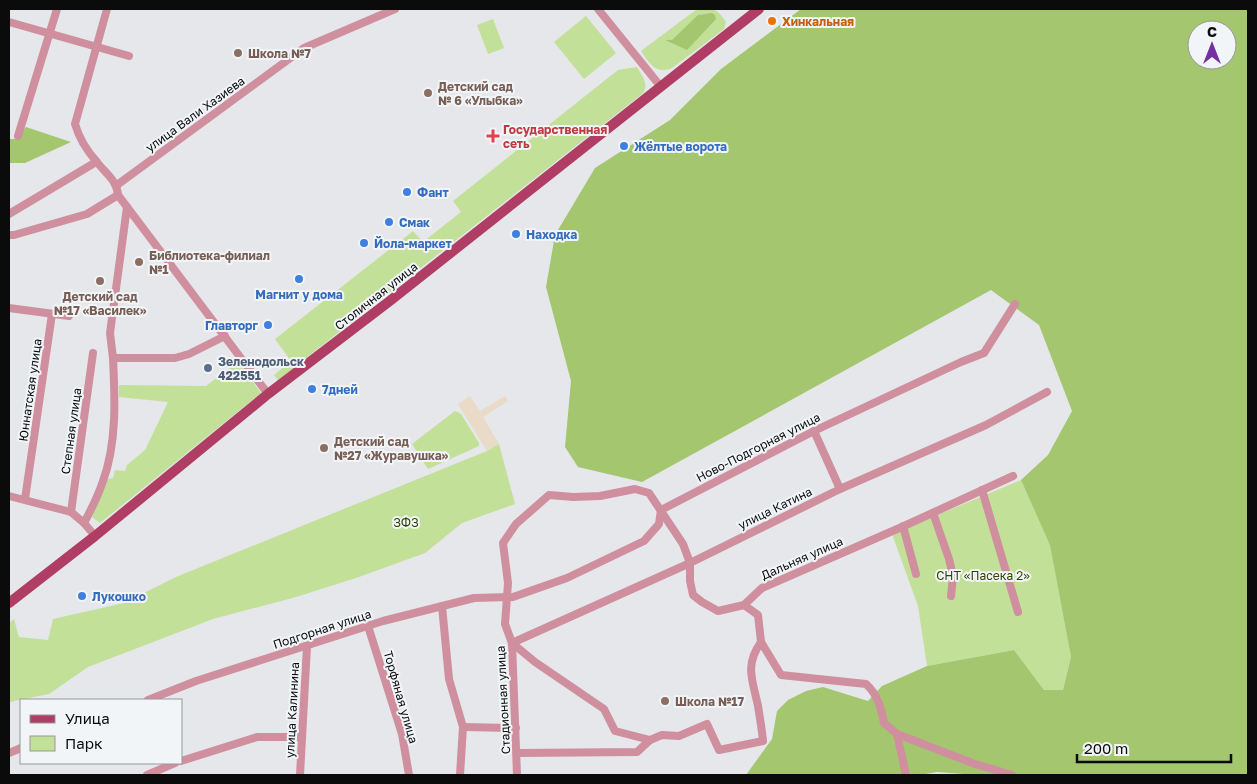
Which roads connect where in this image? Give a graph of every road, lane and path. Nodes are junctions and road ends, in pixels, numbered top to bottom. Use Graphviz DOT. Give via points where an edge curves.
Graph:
graph roads {
  1 [pos="57,9"];
  2 [pos="107,9"];
  3 [pos="395,9"];
  4 [pos="598,9"];
  5 [pos="759,9"];
  6 [pos="9,22"];
  7 [pos="49,33"];
  8 [pos="97,46"];
  9 [pos="129,56"];
  10 [pos="660,87"];
  11 [pos="18,136"];
  12 [pos="96,162"];
  13 [pos="117,185"];
  14 [pos="118,194"];
  15 [pos="127,206"];
  16 [pos="9,214"];
  17 [pos="9,234"];
  18 [pos="1015,304"];
  19 [pos="9,308"];
  20 [pos="52,314"];
  21 [pos="69,316"];
  22 [pos="225,336"];
  23 [pos="93,354"];
  24 [pos="113,358"];
  25 [pos="1048,392"];
  26 [pos="268,394"];
  27 [pos="814,431"];
  28 [pos="1013,476"];
  29 [pos="840,489"];
  30 [pos="982,490"];
  31 [pos="9,496"];
  32 [pos="25,499"];
  33 [pos="661,510"];
  34 [pos="71,512"];
  35 [pos="933,512"];
  36 [pos="84,523"];
  37 [pos="902,526"];
  38 [pos="95,536"];
  39 [pos="690,563"];
  40 [pos="916,574"];
  41 [pos="951,596"];
  42 [pos="506,597"];
  43 [pos="9,603"];
  44 [pos="744,605"];
  45 [pos="442,606"];
  46 [pos="1018,612"];
  47 [pos="368,626"];
  48 [pos="761,642"];
  49 [pos="512,643"];
  50 [pos="307,646"];
  51 [pos="151,699"];
  52 [pos="463,728"];
  53 [pos="516,728"];
  54 [pos="897,734"];
  55 [pos="302,737"];
  56 [pos="650,740"];
  57 [pos="517,753"];
  58 [pos="182,761"];
  59 [pos="168,764"];
  60 [pos="147,775"];
  61 [pos="300,775"];
  62 [pos="409,775"];
  63 [pos="460,775"];
  64 [pos="518,775"];
  65 [pos="906,775"];
  66 [pos="1012,775"];
  1 -- 7 [label="street"];
  2 -- 8 [label="street"];
  3 -- 13 [label="street, улица Вали Хазиева" via="304,48"];
  4 -- 10 [label="street"];
  5 -- 10 [label="main road, Столичная улица"];
  6 -- 7 [label="street"];
  7 -- 8 [label="street"];
  7 -- 11 [label="street"];
  8 -- 9 [label="street"];
  8 -- 12 [label="street" via="75,124 78,136"];
  10 -- 26 [label="main road, Столичная улица"];
  12 -- 13 [label="street"];
  12 -- 16 [label="street"];
  13 -- 14 [label="street"];
  14 -- 15 [label="street"];
  14 -- 17 [label="street" via="87,214"];
  15 -- 22 [label="street"];
  15 -- 24 [label="street" via="110,333"];
  18 -- 27 [label="street, Ново-Подгорная улица" via="984,353"];
  19 -- 20 [label="street"];
  20 -- 21 [label="street"];
  20 -- 32 [label="street, Юннатская улица"];
  22 -- 24 [label="street" via="175,358"];
  22 -- 26 [label="street"];
  23 -- 34 [label="street, Степная улица"];
  24 -- 36 [label="street" via="115,401 109,459 103,482"];
  25 -- 29 [label="street, улица Катина" via="986,425"];
  26 -- 38 [label="main road, Столичная улица"];
  27 -- 29 [label="street"];
  27 -- 33 [label="street, Ново-Подгорная улица"];
  28 -- 30 [label="street, Дальняя улица"];
  29 -- 39 [label="street, улица Катина"];
  30 -- 35 [label="street, Дальняя улица"];
  30 -- 46 [label="street"];
  31 -- 32 [label="street"];
  32 -- 34 [label="street"];
  33 -- 39 [label="street" via="683,544"];
  33 -- 42 [label="street" via="659,524 644,541 567,578"];
  33 -- 42 [label="street, Стадионная улица" via="649,493 635,488 600,496 549,495 516,524 503,543 508,582"];
  34 -- 36 [label="street"];
  35 -- 37 [label="street, Дальняя улица"];
  35 -- 41 [label="street" via="950,559 953,576"];
  36 -- 38 [label="street"];
  37 -- 40 [label="street"];
  37 -- 44 [label="street, Дальняя улица" via="762,588"];
  38 -- 43 [label="main road, Столичная улица"];
  39 -- 44 [label="street" via="693,595 718,611"];
  39 -- 49 [label="street, улица Катина"];
  42 -- 45 [label="street, Подгорная улица" via="474,598"];
  42 -- 49 [label="street, Стадионная улица" via="505,624"];
  44 -- 48 [label="street" via="758,615"];
  45 -- 47 [label="street, Подгорная улица"];
  45 -- 52 [label="street" via="449,679"];
  47 -- 50 [label="street, Подгорная улица"];
  47 -- 62 [label="street, Торфяная улица" via="402,734"];
  48 -- 54 [label="street" via="781,675 866,684 881,706 884,723"];
  48 -- 56 [label="street" via="753,653 750,678 763,741 719,750 707,724 679,736 662,735"];
  49 -- 53 [label="street, Стадионная улица"];
  49 -- 56 [label="street" via="534,662 604,709 615,731"];
  50 -- 51 [label="street, Подгорная улица"];
  50 -- 55 [label="street, улица Калинина"];
  52 -- 53 [label="street"];
  52 -- 63 [label="street"];
  53 -- 57 [label="street, Стадионная улица"];
  54 -- 65 [label="street"];
  54 -- 66 [label="street"];
  55 -- 58 [label="street" via="257,737"];
  55 -- 61 [label="street, улица Калинина"];
  56 -- 57 [label="street" via="637,752"];
  57 -- 64 [label="street, Стадионная улица"];
  59 -- 60 [label="street"];
}
